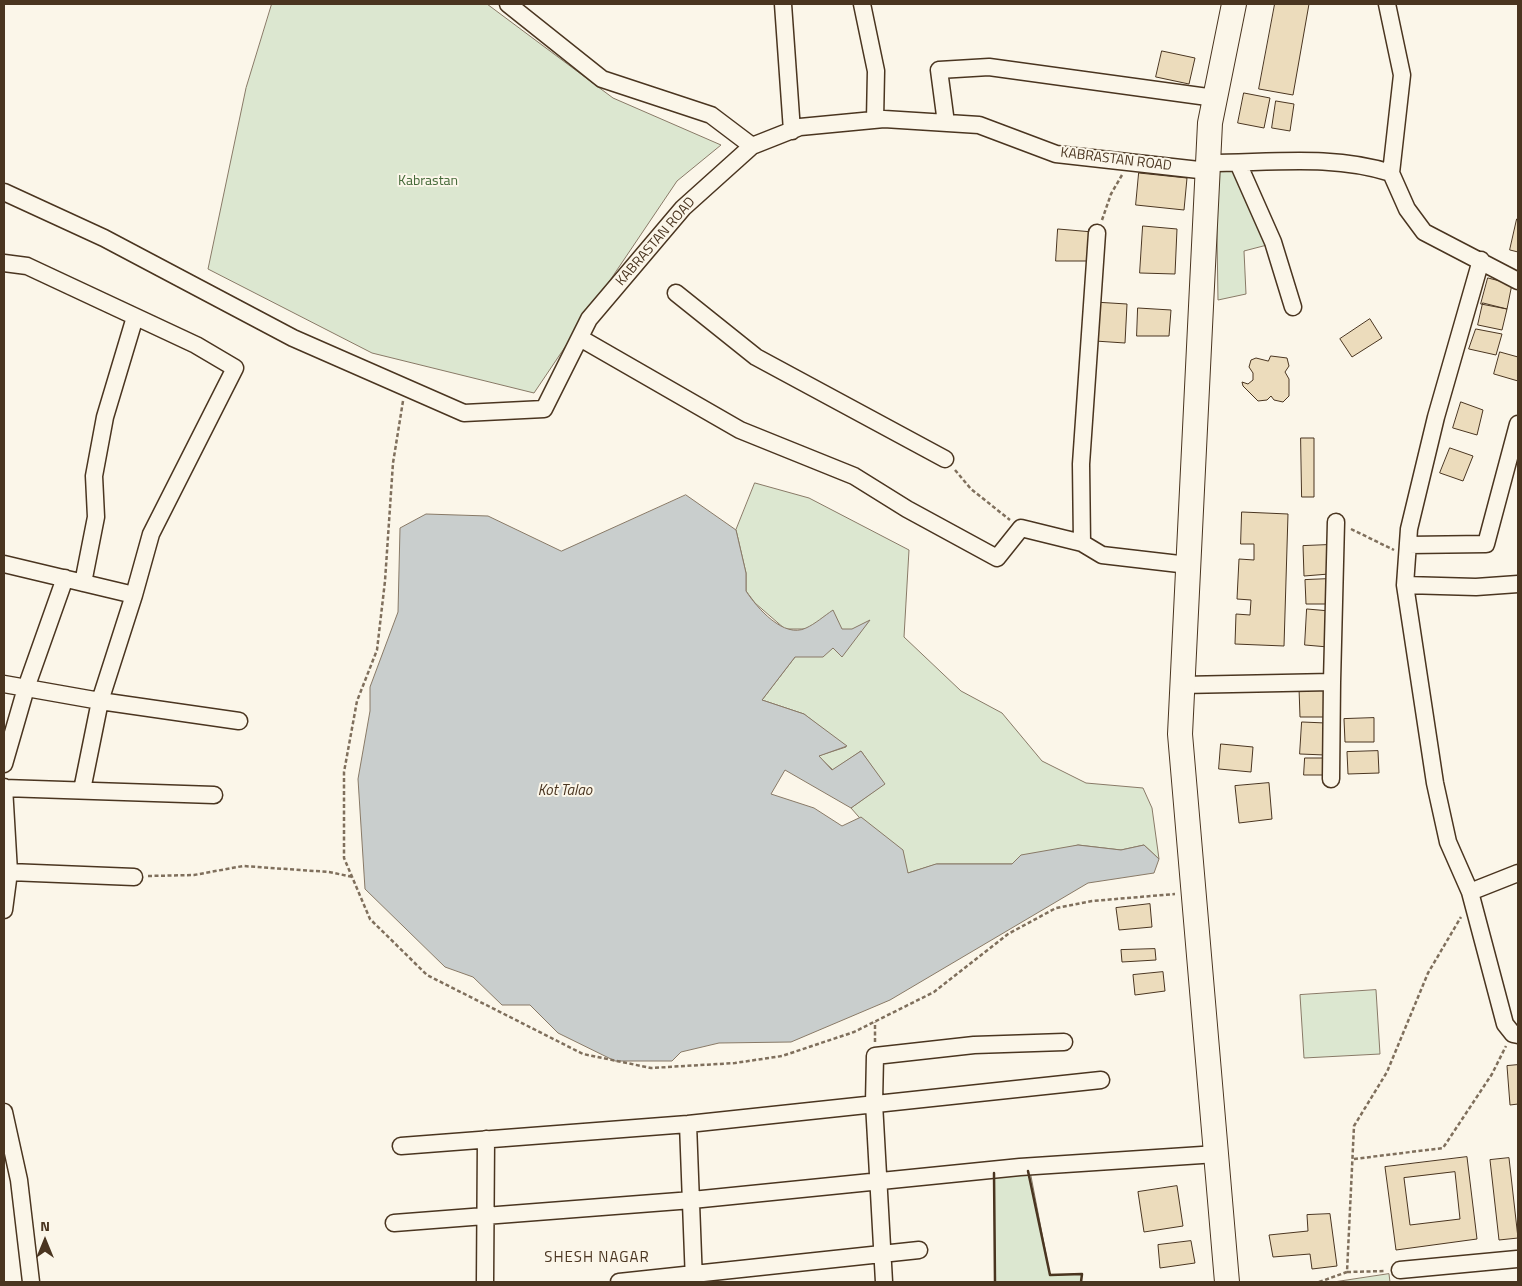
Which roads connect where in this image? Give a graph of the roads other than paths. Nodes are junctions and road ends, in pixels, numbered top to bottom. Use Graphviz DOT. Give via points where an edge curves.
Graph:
graph roads {
  1 [pos="508,4"];
  2 [pos="783,4"];
  3 [pos="862,4"];
  4 [pos="1234,4"];
  5 [pos="1387,4"];
  6 [pos="1215,98"];
  7 [pos="875,120"];
  8 [pos="946,123"];
  9 [pos="792,130"];
  10 [pos="752,146"];
  11 [pos="1238,163"];
  12 [pos="1208,167"];
  13 [pos="1391,173"];
  14 [pos="4,192"];
  15 [pos="1097,233"];
  16 [pos="1480,260"];
  17 [pos="4,263"];
  18 [pos="1518,281"];
  19 [pos="676,293"];
  20 [pos="1293,307"];
  21 [pos="135,317"];
  22 [pos="580,338"];
  23 [pos="1518,424"];
  24 [pos="945,459"];
  25 [pos="1336,522"];
  26 [pos="1082,543"];
  27 [pos="1407,550"];
  28 [pos="4,564"];
  29 [pos="1188,564"];
  30 [pos="65,578"];
  31 [pos="83,583"];
  32 [pos="1518,584"];
  33 [pos="1405,585"];
  34 [pos="134,595"];
  35 [pos="1332,682"];
  36 [pos="4,684"];
  37 [pos="1182,684"];
  38 [pos="26,688"];
  39 [pos="100,701"];
  40 [pos="239,721"];
  41 [pos="4,764"];
  42 [pos="1331,779"];
  43 [pos="4,788"];
  44 [pos="82,790"];
  45 [pos="214,795"];
  46 [pos="9,872"];
  47 [pos="1518,874"];
  48 [pos="134,877"];
  49 [pos="1471,895"];
  50 [pos="4,910"];
  51 [pos="1516,1034"];
  52 [pos="1064,1042"];
  53 [pos="1100,1080"];
  54 [pos="874,1103"];
  55 [pos="4,1112"];
  56 [pos="688,1124"];
  57 [pos="486,1139"];
  58 [pos="402,1146"];
  59 [pos="1216,1154"];
  60 [pos="880,1180"];
  61 [pos="692,1200"];
  62 [pos="487,1214"];
  63 [pos="394,1223"];
  64 [pos="919,1250"];
  65 [pos="882,1254"];
  66 [pos="1517,1259"];
  67 [pos="1400,1270"];
  68 [pos="1420,1276"];
  69 [pos="694,1279"];
  70 [pos="31,1282"];
  71 [pos="485,1282"];
  72 [pos="619,1282"];
  73 [pos="884,1282"];
  74 [pos="1227,1282"];
  1 -- 10 [label="street" via="602,79 711,115"];
  2 -- 9 [label="street"];
  3 -- 7 [label="street" via="876,71"];
  4 -- 6 [label="highway"];
  5 -- 13 [label="street" via="1402,75"];
  6 -- 8 [label="street" via="989,67 939,70"];
  6 -- 12 [label="highway"];
  7 -- 8 [label="street, KABRASTAN ROAD"];
  7 -- 9 [label="street, KABRASTAN ROAD"];
  8 -- 12 [label="street, KABRASTAN ROAD" via="979,125 1056,154"];
  9 -- 10 [label="street, KABRASTAN ROAD"];
  10 -- 22 [label="street, KABRASTAN ROAD" via="683,208 590,319"];
  11 -- 12 [label="street, KABRASTAN ROAD"];
  11 -- 13 [label="street, KABRASTAN ROAD" via="1336,162 1364,164"];
  11 -- 20 [label="street" via="1273,242"];
  12 -- 29 [label="highway"];
  13 -- 16 [label="street" via="1408,209 1424,232"];
  14 -- 22 [label="street, KABRASTAN ROAD" via="104,238 293,338 464,414 544,409"];
  15 -- 26 [label="street" via="1081,464"];
  16 -- 18 [label="street"];
  16 -- 27 [label="street" via="1436,417"];
  17 -- 21 [label="street" via="27,266"];
  19 -- 24 [label="street" via="756,357"];
  21 -- 31 [label="street" via="105,418 94,476 96,517"];
  21 -- 34 [label="street" via="196,345 235,368 151,534"];
  22 -- 26 [label="street" via="740,430 854,476 997,558 1022,528"];
  23 -- 27 [label="street" via="1486,544"];
  25 -- 35 [label="street"];
  26 -- 29 [label="street" via="1102,555"];
  27 -- 33 [label="street"];
  28 -- 30 [label="street"];
  29 -- 37 [label="highway"];
  30 -- 31 [label="street"];
  30 -- 38 [label="street"];
  31 -- 34 [label="street"];
  32 -- 33 [label="street"];
  33 -- 49 [label="street" via="1434,782 1448,842"];
  34 -- 39 [label="street"];
  35 -- 37 [label="street"];
  35 -- 42 [label="street"];
  36 -- 38 [label="street"];
  37 -- 59 [label="highway" via="1180,734"];
  38 -- 39 [label="street"];
  38 -- 41 [label="street"];
  39 -- 40 [label="street"];
  39 -- 44 [label="street"];
  43 -- 44 [label="street"];
  43 -- 46 [label="street"];
  44 -- 45 [label="street"];
  46 -- 48 [label="street"];
  46 -- 50 [label="street"];
  47 -- 49 [label="street"];
  49 -- 51 [label="street" via="1504,1024"];
  52 -- 54 [label="street" via="974,1045 875,1056"];
  53 -- 54 [label="street"];
  54 -- 56 [label="street"];
  54 -- 60 [label="street"];
  55 -- 70 [label="street" via="18,1180"];
  56 -- 57 [label="street"];
  56 -- 61 [label="street"];
  57 -- 58 [label="street"];
  57 -- 62 [label="street"];
  59 -- 60 [label="street" via="1020,1166"];
  59 -- 74 [label="highway"];
  60 -- 61 [label="street"];
  60 -- 65 [label="street"];
  61 -- 62 [label="street"];
  61 -- 69 [label="street"];
  62 -- 63 [label="street"];
  62 -- 71 [label="street"];
  64 -- 65 [label="street"];
  65 -- 69 [label="street"];
  65 -- 73 [label="street"];
  66 -- 68 [label="street"];
  67 -- 68 [label="street"];
  69 -- 72 [label="street"];
}
